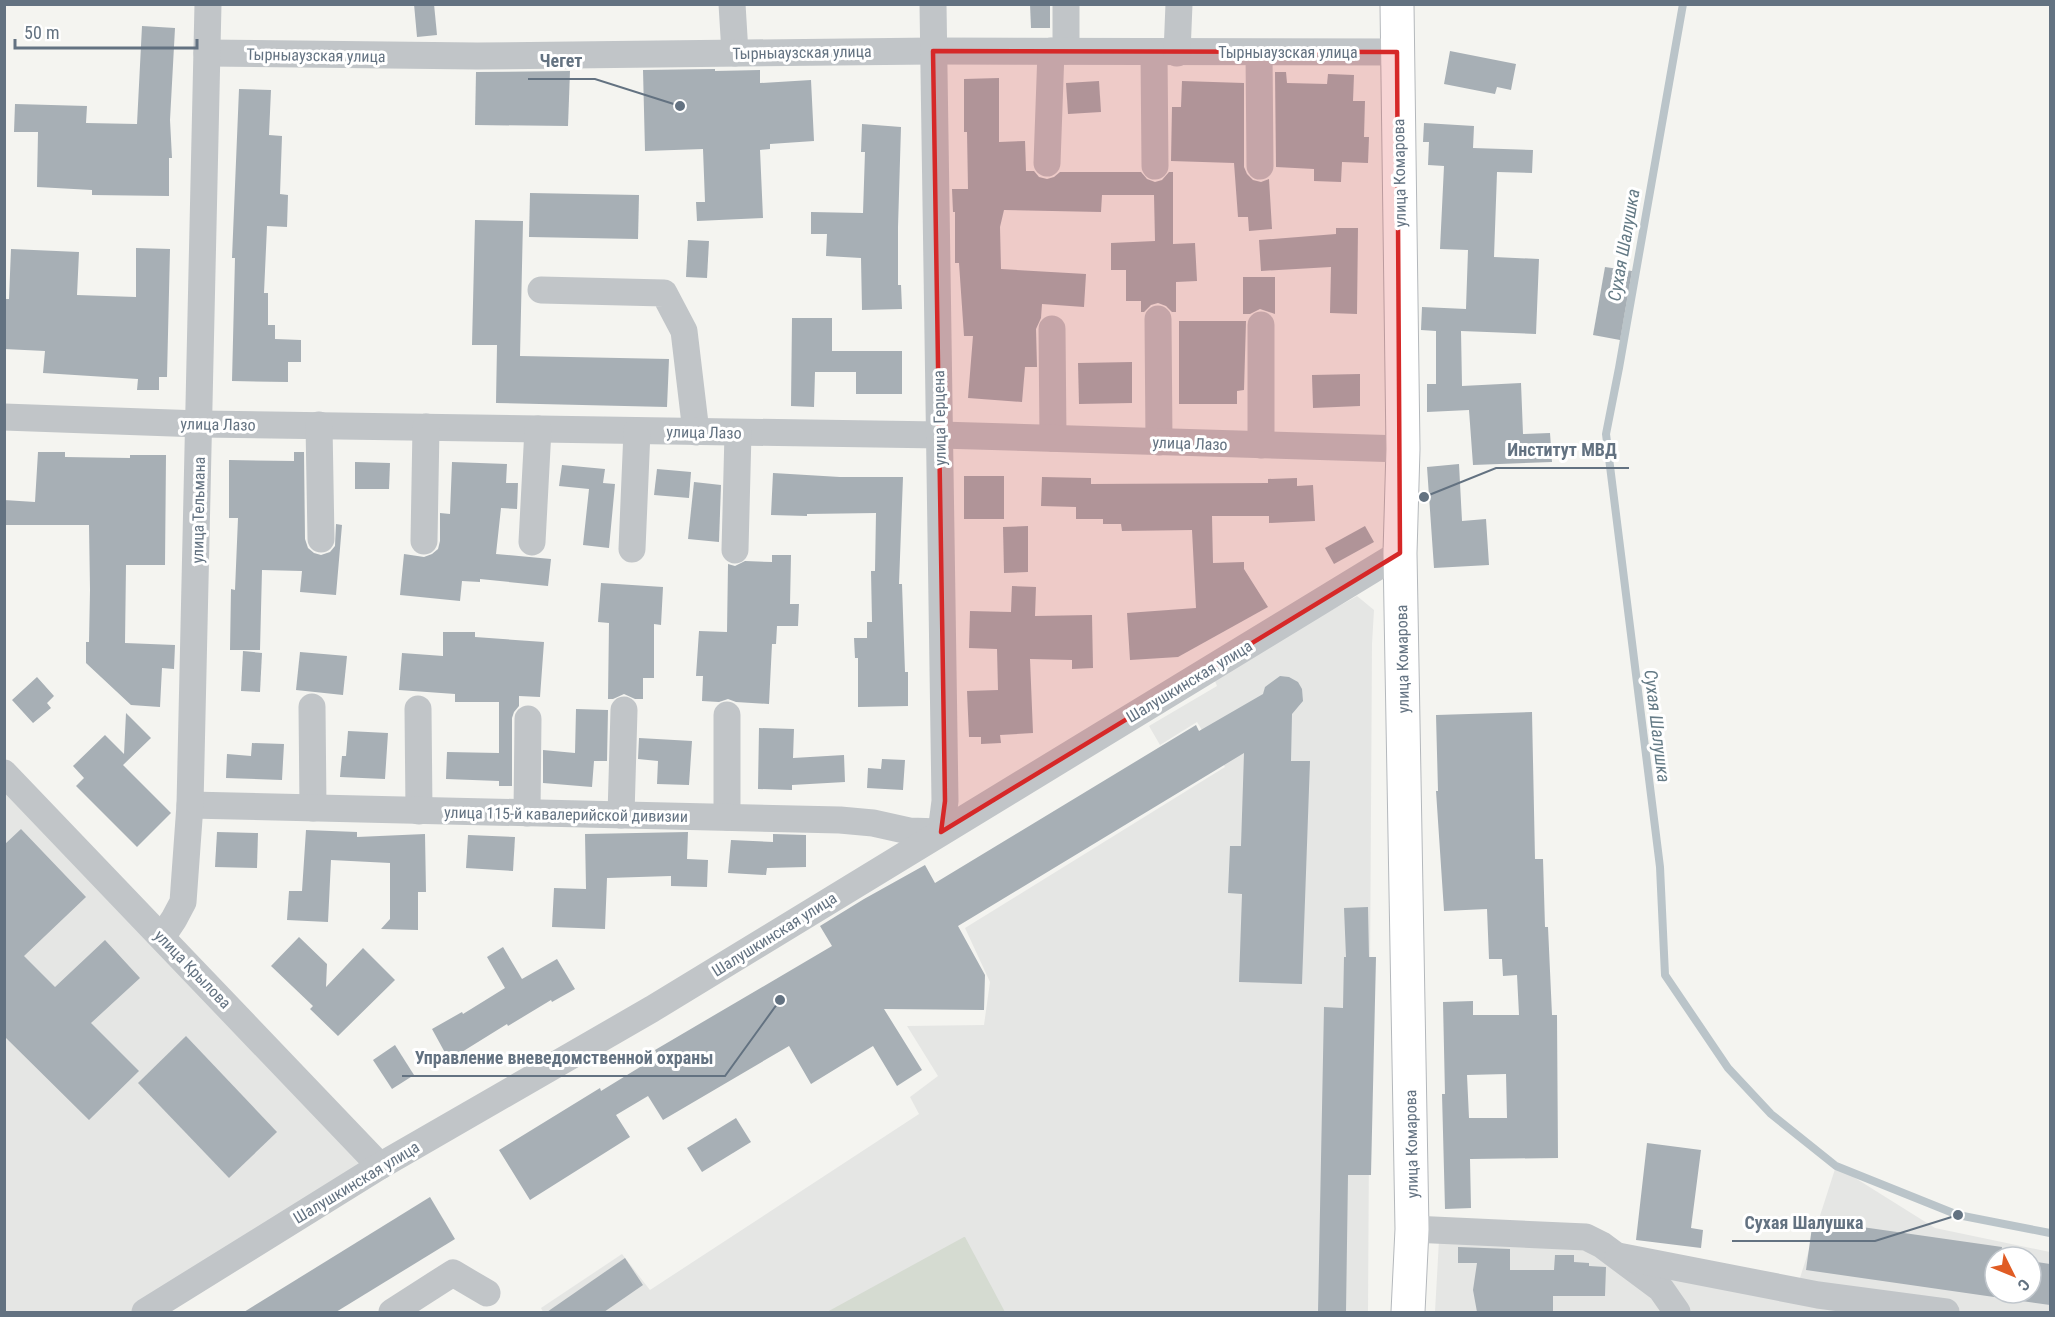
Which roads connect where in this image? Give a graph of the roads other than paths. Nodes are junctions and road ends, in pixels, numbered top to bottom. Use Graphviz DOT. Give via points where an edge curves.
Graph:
graph roads {
  1 [pos="208,4"];
  2 [pos="732,4"];
  3 [pos="933,4"];
  4 [pos="1066,4"];
  5 [pos="1179,4"];
  6 [pos="1397,4"];
  7 [pos="933,51"];
  8 [pos="1058,51"];
  9 [pos="1397,52"];
  10 [pos="207,53"];
  11 [pos="735,53"];
  12 [pos="1165,53"];
  13 [pos="1259,53"];
  14 [pos="1047,163"];
  15 [pos="1155,166"];
  16 [pos="1260,166"];
  17 [pos="541,290"];
  18 [pos="1158,319"];
  19 [pos="1261,325"];
  20 [pos="1052,329"];
  21 [pos="4,417"];
  22 [pos="200,424"];
  23 [pos="319,426"];
  24 [pos="426,427"];
  25 [pos="538,429"];
  26 [pos="637,431"];
  27 [pos="696,432"];
  28 [pos="738,433"];
  29 [pos="940,435"];
  30 [pos="1053,438"];
  31 [pos="1159,442"];
  32 [pos="1261,445"];
  33 [pos="1403,448"];
  34 [pos="321,539"];
  35 [pos="424,541"];
  36 [pos="532,542"];
  37 [pos="632,549"];
  38 [pos="735,550"];
  39 [pos="1400,553"];
  40 [pos="312,706"];
  41 [pos="418,709"];
  42 [pos="624,710"];
  43 [pos="727,715"];
  44 [pos="528,718"];
  45 [pos="4,773"];
  46 [pos="190,805"];
  47 [pos="313,808"];
  48 [pos="419,811"];
  49 [pos="527,813"];
  50 [pos="621,815"];
  51 [pos="727,818"];
  52 [pos="941,832"];
  53 [pos="162,937"];
  54 [pos="380,1167"];
  55 [pos="1412,1228"];
  56 [pos="1618,1256"];
  57 [pos="487,1293"];
  58 [pos="145,1312"];
  59 [pos="392,1312"];
  60 [pos="1408,1312"];
  61 [pos="1677,1312"];
  62 [pos="1946,1312"];
  1 -- 10 [label="street, улица Тельмана"];
  2 -- 11 [label="street"];
  3 -- 7 [label="street, улица Герцена"];
  4 -- 8 [label="street"];
  5 -- 12 [label="street"];
  6 -- 9 [label="main road, улица Комарова"];
  7 -- 8 [label="street, Тырныаузская улица"];
  7 -- 11 [label="street, Тырныаузская улица"];
  7 -- 29 [label="street, улица Герцена"];
  8 -- 12 [label="street, Тырныаузская улица"];
  8 -- 14 [label="street"];
  9 -- 13 [label="street, Тырныаузская улица"];
  9 -- 33 [label="main road, улица Комарова"];
  10 -- 11 [label="street, Тырныаузская улица"];
  10 -- 22 [label="street, улица Тельмана"];
  12 -- 13 [label="street, Тырныаузская улица"];
  12 -- 15 [label="street"];
  13 -- 16 [label="street"];
  17 -- 27 [label="street" via="664,293 684,331"];
  18 -- 31 [label="street"];
  19 -- 32 [label="street"];
  20 -- 30 [label="street"];
  21 -- 22 [label="street, улица Лазо"];
  22 -- 23 [label="street, улица Лазо"];
  22 -- 46 [label="street, улица Тельмана"];
  23 -- 24 [label="street, улица Лазо"];
  23 -- 34 [label="street"];
  24 -- 25 [label="street, улица Лазо"];
  24 -- 35 [label="street"];
  25 -- 26 [label="street, улица Лазо"];
  25 -- 36 [label="street"];
  26 -- 27 [label="street, улица Лазо"];
  26 -- 37 [label="street"];
  27 -- 28 [label="street, улица Лазо"];
  28 -- 29 [label="street, улица Лазо"];
  28 -- 38 [label="street"];
  29 -- 30 [label="street, улица Лазо"];
  29 -- 52 [label="street, улица Герцена" via="945,801"];
  30 -- 31 [label="street, улица Лазо"];
  31 -- 32 [label="street, улица Лазо"];
  32 -- 33 [label="street, улица Лазо"];
  33 -- 39 [label="main road, улица Комарова"];
  39 -- 52 [label="street, Шалушкинская улица"];
  39 -- 55 [label="main road, улица Комарова"];
  40 -- 47 [label="street"];
  41 -- 48 [label="street"];
  42 -- 50 [label="street"];
  43 -- 51 [label="street"];
  44 -- 49 [label="street"];
  45 -- 53 [label="street, улица Крылова"];
  46 -- 47 [label="street, улица 115-й кавалерийской дивизии"];
  46 -- 53 [label="street, улица Тельмана" via="183,902"];
  47 -- 48 [label="street, улица 115-й кавалерийской дивизии"];
  48 -- 49 [label="street, улица 115-й кавалерийской дивизии"];
  49 -- 50 [label="street, улица 115-й кавалерийской дивизии"];
  50 -- 51 [label="street, улица 115-й кавалерийской дивизии"];
  51 -- 52 [label="street, улица 115-й кавалерийской дивизии" via="840,820"];
  52 -- 54 [label="street, Шалушкинская улица" via="652,1009"];
  53 -- 54 [label="street, улица Крылова"];
  54 -- 58 [label="street, Шалушкинская улица"];
  55 -- 56 [label="street" via="1586,1238"];
  55 -- 60 [label="main road, улица Комарова"];
  56 -- 61 [label="street" via="1661,1289"];
  56 -- 62 [label="street" via="1818,1295"];
  57 -- 59 [label="street" via="453,1273"];
}
